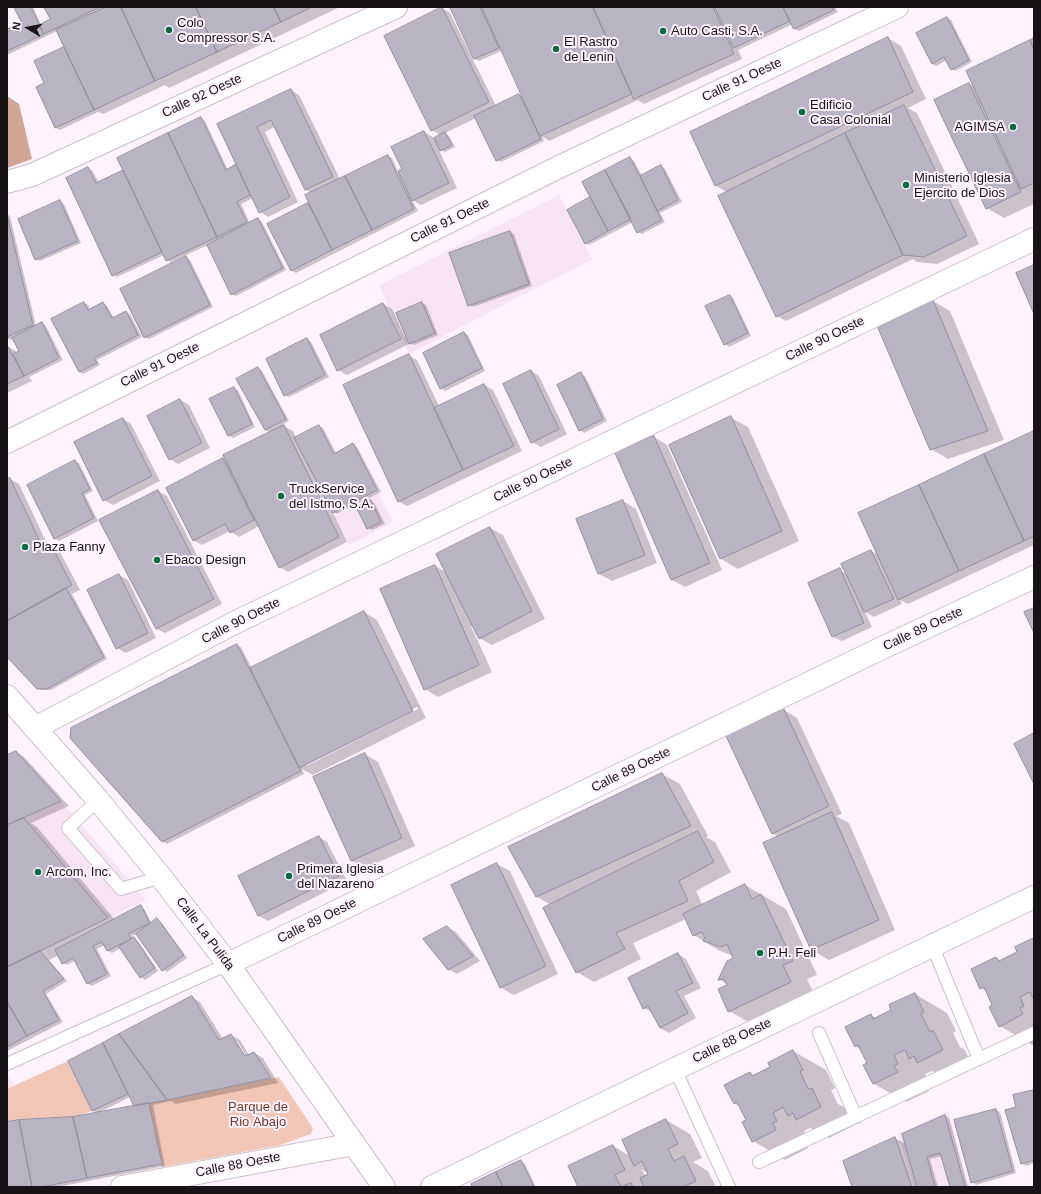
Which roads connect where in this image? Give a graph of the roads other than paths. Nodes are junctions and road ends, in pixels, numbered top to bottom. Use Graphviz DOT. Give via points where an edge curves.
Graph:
graph roads {
  1 [pos="396,7"];
  2 [pos="897,7"];
  3 [pos="7,182"];
  4 [pos="1034,239"];
  5 [pos="7,442"];
  6 [pos="1034,577"];
  7 [pos="7,696"];
  8 [pos="35,728"];
  9 [pos="98,800"];
  10 [pos="161,877"];
  11 [pos="1034,897"];
  12 [pos="932,945"];
  13 [pos="228,964"];
  14 [pos="819,1033"];
  15 [pos="1034,1034"];
  16 [pos="979,1059"];
  17 [pos="7,1064"];
  18 [pos="675,1069"];
  19 [pos="856,1117"];
  20 [pos="354,1144"];
  21 [pos="759,1162"];
  22 [pos="207,1179"];
  23 [pos="122,1187"];
  24 [pos="384,1187"];
  25 [pos="432,1187"];
  26 [pos="729,1187"];
  1 -- 3 [label="street, Calle 92 Oeste" via="32,174"];
  2 -- 5 [label="street, Calle 91 Oeste" via="559,167"];
  4 -- 8 [label="street, Calle 90 Oeste" via="236,622"];
  6 -- 13 [label="street, Calle 89 Oeste"];
  7 -- 8 [label="street, Calle La Pulida"];
  8 -- 9 [label="street, Calle La Pulida"];
  9 -- 10 [label="street, Calle La Pulida"];
  9 -- 10 [label="lane" via="68,828 121,889"];
  10 -- 13 [label="street, Calle La Pulida"];
  11 -- 12 [label="street, Calle 88 Oeste"];
  12 -- 16 [label="lane"];
  12 -- 18 [label="street, Calle 88 Oeste"];
  13 -- 17 [label="lane"];
  13 -- 20 [label="street, Calle La Pulida"];
  14 -- 19 [label="lane"];
  15 -- 16 [label="lane"];
  16 -- 19 [label="lane"];
  18 -- 25 [label="street, Calle 88 Oeste"];
  18 -- 26 [label="lane"];
  19 -- 21 [label="lane"];
  20 -- 22 [label="street, Calle 88 Oeste"];
  20 -- 24 [label="street, Calle La Pulida"];
  22 -- 23 [label="street, Calle 88 Oeste"];
}
